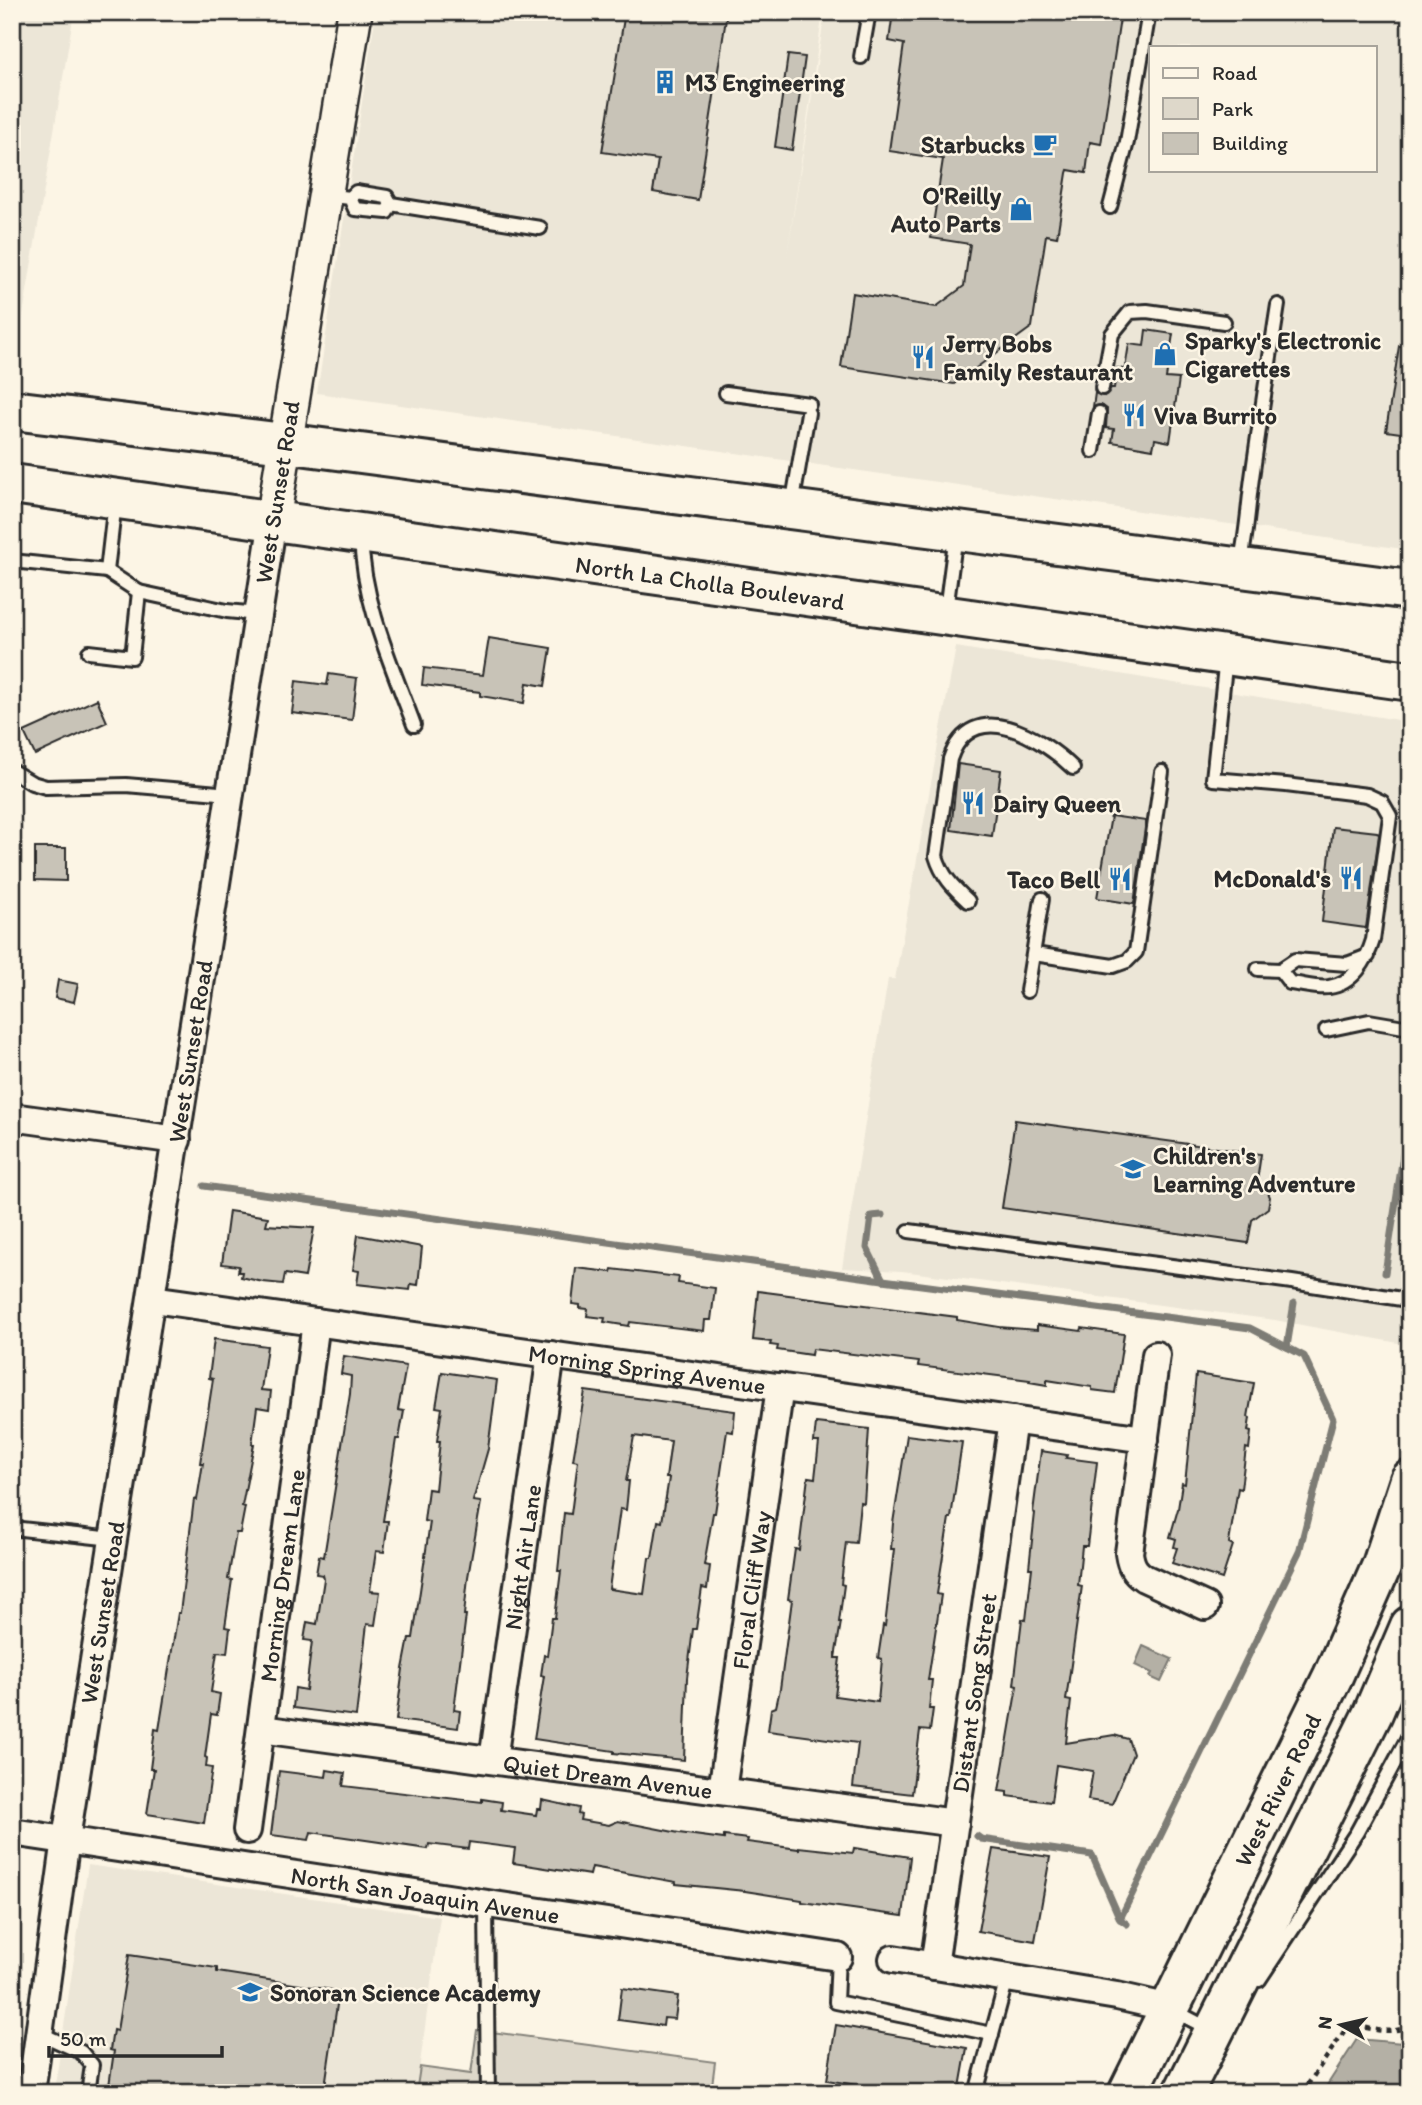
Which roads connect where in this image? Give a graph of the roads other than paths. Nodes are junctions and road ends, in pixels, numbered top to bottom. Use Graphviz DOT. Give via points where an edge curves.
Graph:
graph roads {
  1 [pos="355,12"];
  2 [pos="869,12"];
  3 [pos="1149,12"];
  4 [pos="862,57"];
  5 [pos="338,196"];
  6 [pos="1110,207"];
  7 [pos="540,228"];
  8 [pos="1278,305"];
  9 [pos="1224,322"];
  10 [pos="1102,387"];
  11 [pos="726,393"];
  12 [pos="12,410"];
  13 [pos="1099,413"];
  14 [pos="284,443"];
  15 [pos="1093,451"];
  16 [pos="12,484"];
  17 [pos="116,499"];
  18 [pos="792,509"];
  19 [pos="273,520"];
  20 [pos="956,530"];
  21 [pos="361,532"];
  22 [pos="12,561"];
  23 [pos="1240,567"];
  24 [pos="107,571"];
  25 [pos="1410,590"];
  26 [pos="139,593"];
  27 [pos="258,614"];
  28 [pos="945,615"];
  29 [pos="89,652"];
  30 [pos="1226,655"];
  31 [pos="1410,681"];
  32 [pos="414,724"];
  33 [pos="1073,768"];
  34 [pos="12,771"];
  35 [pos="1162,772"];
  36 [pos="230,794"];
  37 [pos="1041,899"];
  38 [pos="968,901"];
  39 [pos="1034,954"];
  40 [pos="1368,956"];
  41 [pos="1258,969"];
  42 [pos="1280,970"];
  43 [pos="1027,991"];
  44 [pos="1410,1028"];
  45 [pos="1326,1030"];
  46 [pos="12,1117"];
  47 [pos="177,1140"];
  48 [pos="909,1231"];
  49 [pos="152,1299"];
  50 [pos="1409,1301"];
  51 [pos="316,1322"];
  52 [pos="551,1355"];
  53 [pos="1156,1355"];
  54 [pos="780,1387"];
  55 [pos="1013,1420"];
  56 [pos="1145,1439"];
  57 [pos="1410,1480"];
  58 [pos="12,1528"];
  59 [pos="113,1539"];
  60 [pos="1205,1606"];
  61 [pos="1410,1626"];
  62 [pos="261,1729"];
  63 [pos="1410,1734"];
  64 [pos="493,1760"];
  65 [pos="722,1791"];
  66 [pos="955,1823"];
  67 [pos="247,1830"];
  68 [pos="12,1832"];
  69 [pos="66,1839"];
  70 [pos="486,1904"];
  71 [pos="838,1957"];
  72 [pos="892,1959"];
  73 [pos="934,1966"];
  74 [pos="1007,1978"];
  75 [pos="1170,2008"];
  76 [pos="1213,2031"];
  77 [pos="39,2033"];
  78 [pos="992,2034"];
  79 [pos="31,2093"];
  80 [pos="88,2093"];
  81 [pos="488,2093"];
  82 [pos="976,2093"];
  83 [pos="1128,2093"];
  84 [pos="1183,2093"];
  1 -- 5 [label="street, West Sunset Road"];
  2 -- 4 [label="lane"];
  3 -- 6 [label="lane" via="1127,142"];
  5 -- 7 [label="lane" via="355,209 387,212 391,204"];
  5 -- 14 [label="street, West Sunset Road"];
  8 -- 23 [label="lane"];
  9 -- 10 [label="lane" via="1147,310 1130,312 1112,334"];
  11 -- 18 [label="lane" via="808,409"];
  12 -- 14 [label="main road"];
  13 -- 15 [label="lane"];
  14 -- 18 [label="main road"];
  14 -- 19 [label="street, West Sunset Road"];
  16 -- 17 [label="main road, North La Cholla Boulevard"];
  17 -- 19 [label="main road, North La Cholla Boulevard"];
  17 -- 24 [label="lane"];
  18 -- 20 [label="main road"];
  19 -- 21 [label="main road, North La Cholla Boulevard"];
  19 -- 27 [label="street, West Sunset Road"];
  20 -- 23 [label="main road"];
  20 -- 28 [label="lane"];
  21 -- 28 [label="main road, North La Cholla Boulevard"];
  21 -- 32 [label="lane" via="365,587"];
  22 -- 24 [label="lane"];
  23 -- 25 [label="main road"];
  24 -- 26 [label="lane"];
  26 -- 27 [label="lane"];
  26 -- 29 [label="lane" via="132,657"];
  27 -- 36 [label="street, West Sunset Road"];
  28 -- 30 [label="main road, North La Cholla Boulevard"];
  30 -- 31 [label="main road, North La Cholla Boulevard"];
  30 -- 40 [label="lane" via="1213,779 1367,795 1382,803 1390,816"];
  33 -- 38 [label="lane" via="1059,754 1014,729 984,725 962,736 950,759 936,856 947,881"];
  34 -- 36 [label="lane" via="46,787 126,785"];
  35 -- 39 [label="lane" via="1136,953 1113,965"];
  36 -- 47 [label="street, West Sunset Road"];
  37 -- 39 [label="lane"];
  39 -- 43 [label="lane"];
  40 -- 42 [label="lane" via="1347,964 1295,960"];
  40 -- 42 [label="lane" via="1345,981 1329,987 1290,983"];
  41 -- 42 [label="lane"];
  44 -- 45 [label="lane" via="1369,1021"];
  46 -- 47 [label="street"];
  47 -- 49 [label="street, West Sunset Road"];
  48 -- 50 [label="lane"];
  49 -- 51 [label="street, Morning Spring Avenue"];
  49 -- 59 [label="street, West Sunset Road"];
  51 -- 52 [label="street, Morning Spring Avenue"];
  51 -- 62 [label="street, Morning Dream Lane"];
  52 -- 54 [label="street, Morning Spring Avenue"];
  52 -- 64 [label="street, Night Air Lane"];
  53 -- 56 [label="street"];
  54 -- 55 [label="street, Morning Spring Avenue"];
  54 -- 65 [label="street, Floral Cliff Way"];
  55 -- 56 [label="street, Morning Spring Avenue"];
  55 -- 66 [label="street, Distant Song Street"];
  56 -- 60 [label="street" via="1130,1565 1144,1578"];
  57 -- 75 [label="main road, West River Road" via="1382,1565 1333,1676"];
  58 -- 59 [label="lane"];
  59 -- 69 [label="street, West Sunset Road"];
  61 -- 76 [label="main road, West River Road" via="1367,1725"];
  62 -- 64 [label="street, Quiet Dream Avenue"];
  62 -- 67 [label="street, Morning Dream Lane"];
  63 -- 76 [label="lane" via="1357,1832 1230,2021"];
  64 -- 65 [label="street, Quiet Dream Avenue"];
  65 -- 66 [label="street, Quiet Dream Avenue"];
  66 -- 73 [label="street, Distant Song Street"];
  68 -- 69 [label="street, North San Joaquin Avenue"];
  69 -- 70 [label="street, North San Joaquin Avenue"];
  69 -- 77 [label="street, West Sunset Road"];
  70 -- 71 [label="street, North San Joaquin Avenue"];
  70 -- 81 [label="lane"];
  71 -- 78 [label="lane" via="836,2002"];
  72 -- 73 [label="street"];
  73 -- 74 [label="street"];
  74 -- 75 [label="street"];
  74 -- 78 [label="lane"];
  75 -- 76 [label="lane"];
  75 -- 83 [label="main road, West River Road"];
  76 -- 84 [label="main road, West River Road"];
  77 -- 79 [label="street, West Sunset Road"];
  77 -- 80 [label="lane" via="81,2052 92,2065"];
  78 -- 82 [label="lane"];
}
